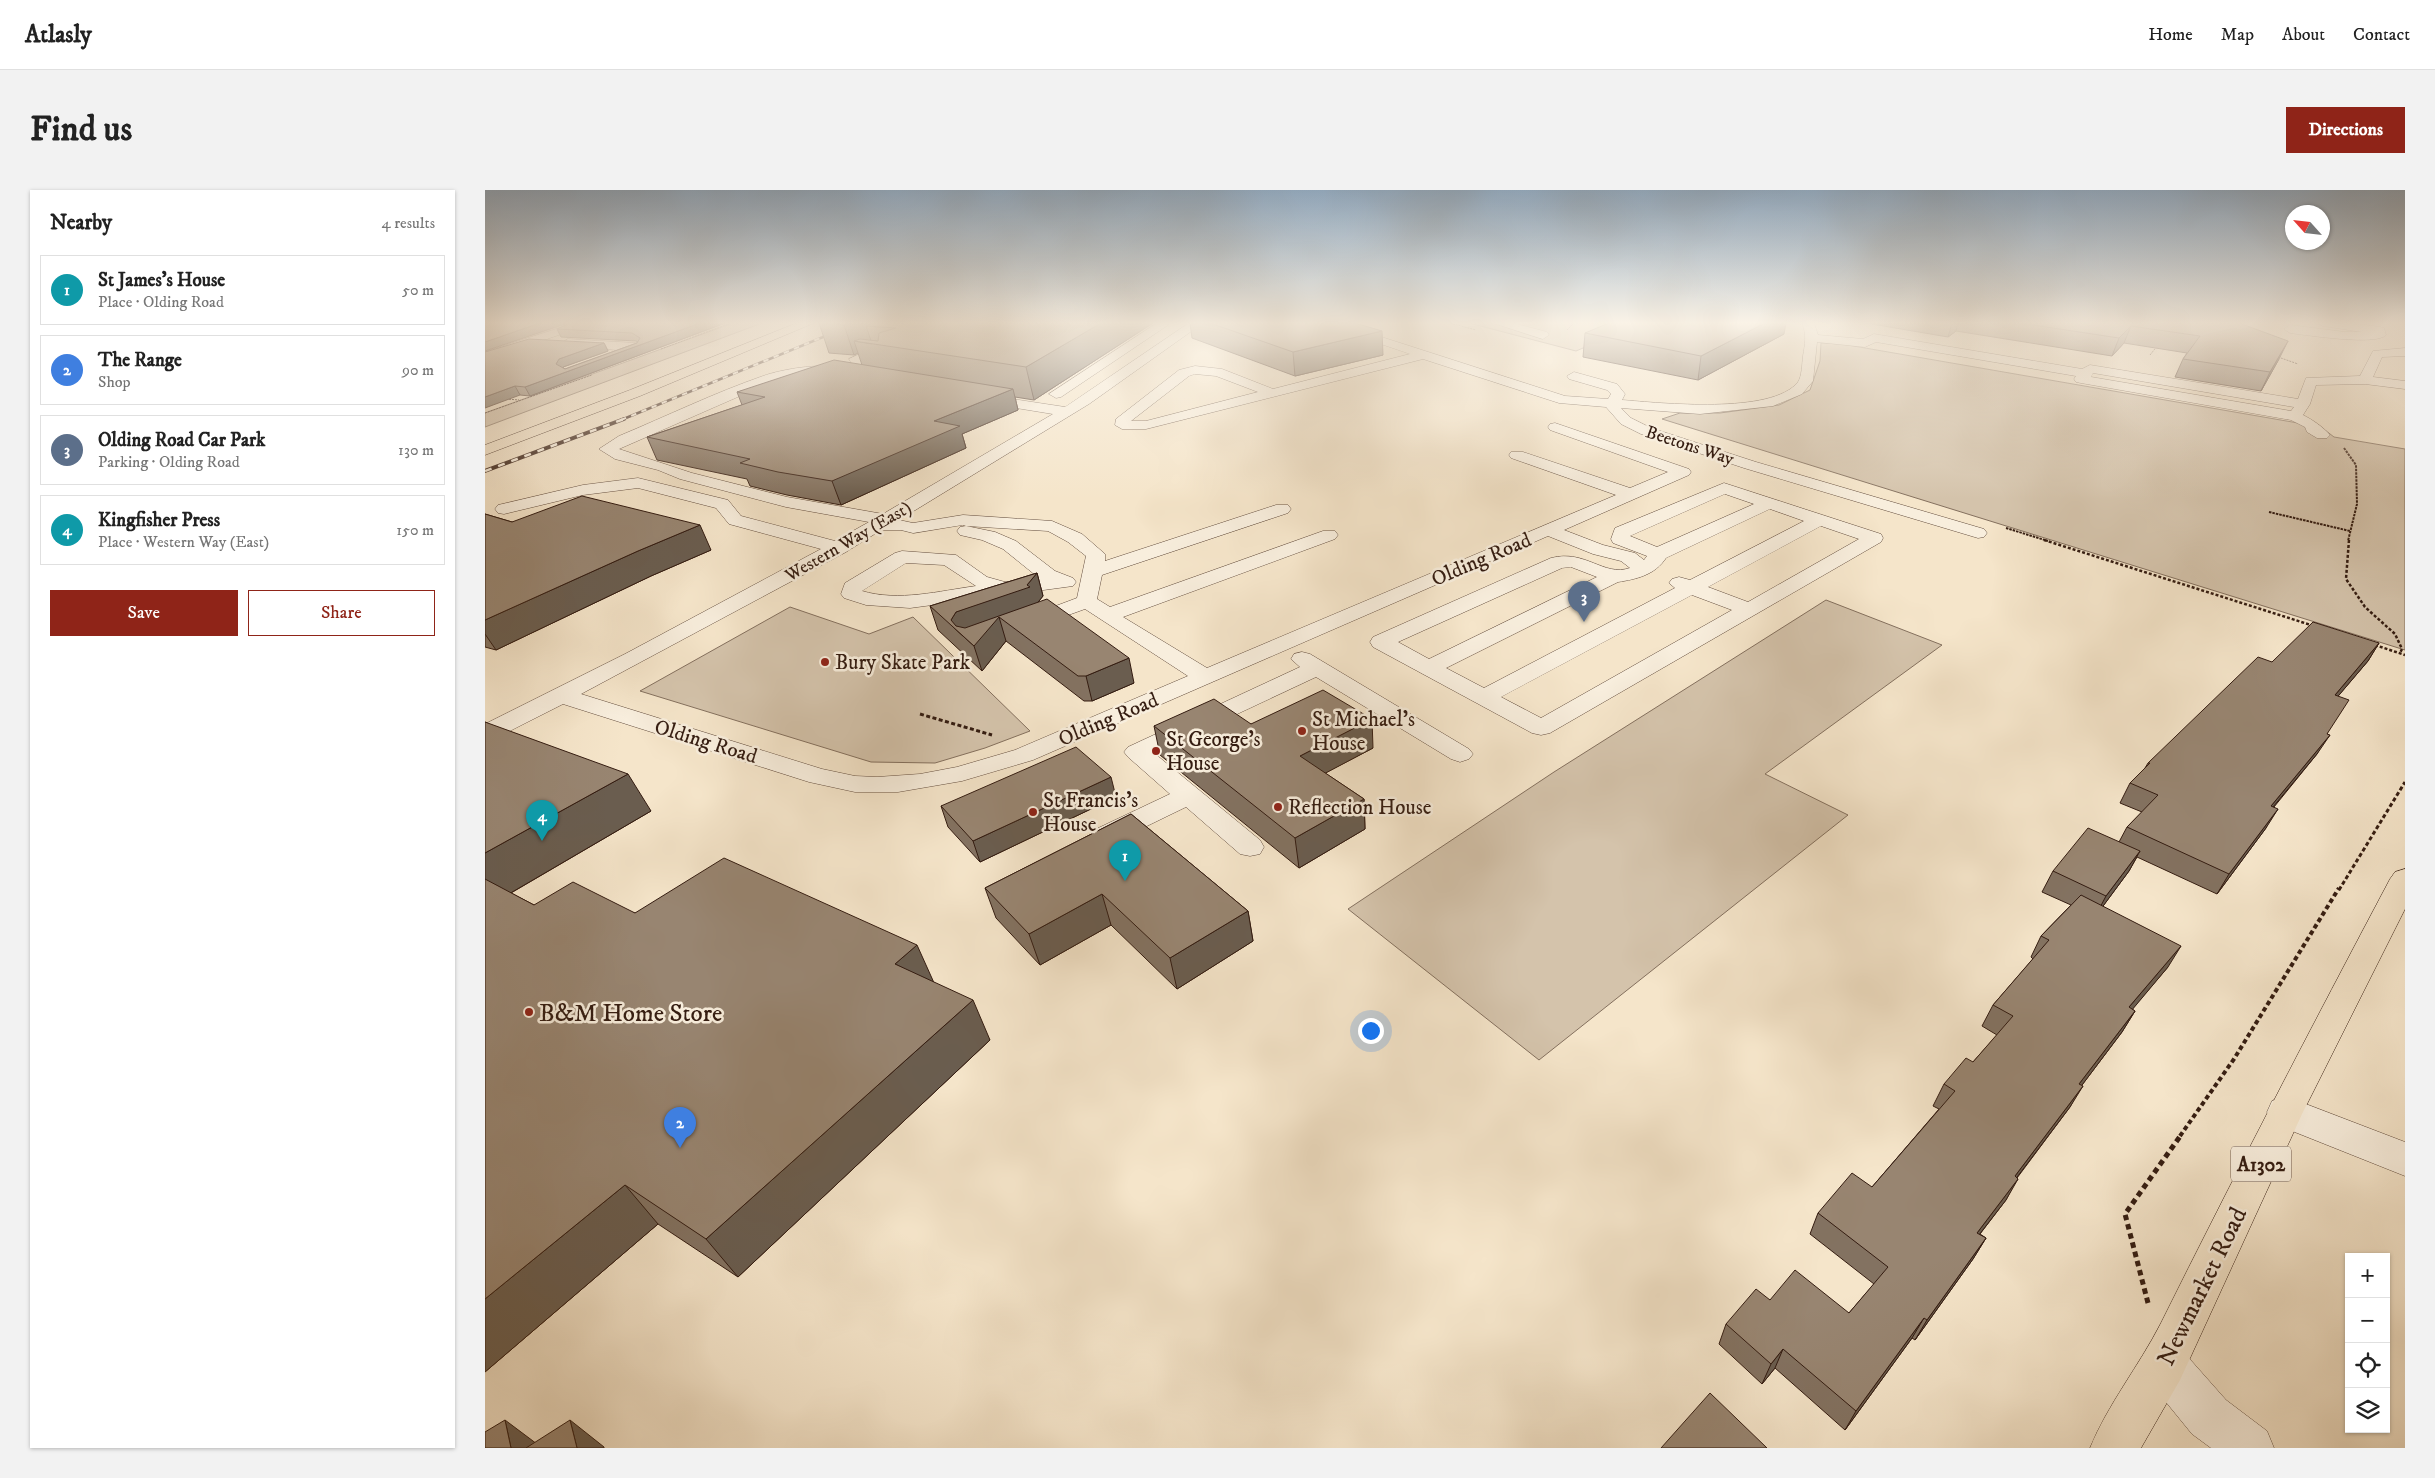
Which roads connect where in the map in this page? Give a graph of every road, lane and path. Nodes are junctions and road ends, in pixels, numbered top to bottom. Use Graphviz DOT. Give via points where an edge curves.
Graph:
graph roads {
  1 [pos="626,382"];
  2 [pos="663,382"];
  3 [pos="760,382"];
  4 [pos="889,382"];
  5 [pos="1069,382"];
  6 [pos="1112,382"];
  7 [pos="1172,382"];
  8 [pos="1238,382"];
  9 [pos="1243,382"];
  10 [pos="1314,382"];
  11 [pos="1507,382"];
  12 [pos="1596,382"];
  13 [pos="1805,382"];
  14 [pos="2119,382"];
  15 [pos="2315,382"];
  16 [pos="2382,382"];
  17 [pos="902,384"];
  18 [pos="2405,386"];
  19 [pos="1216,388"];
  20 [pos="1272,392"];
  21 [pos="962,395"];
  22 [pos="2381,397"];
  23 [pos="1089,398"];
  24 [pos="1174,398"];
  25 [pos="503,399"];
  26 [pos="1149,399"];
  27 [pos="520,400"];
  28 [pos="565,405"];
  29 [pos="1612,405"];
  30 [pos="2299,410"];
  31 [pos="1067,412"];
  32 [pos="1555,427"];
  33 [pos="2321,435"];
  34 [pos="485,450"];
  35 [pos="1517,455"];
  36 [pos="1633,495"];
  37 [pos="1769,503"];
  38 [pos="1282,509"];
  39 [pos="504,510"];
  40 [pos="2269,512"];
  41 [pos="1819,520"];
  42 [pos="882,522"];
  43 [pos="920,527"];
  44 [pos="2001,527"];
  45 [pos="1548,530"];
  46 [pos="2350,531"];
  47 [pos="1977,533"];
  48 [pos="1329,535"];
  49 [pos="839,548"];
  50 [pos="1658,554"];
  51 [pos="1643,568"];
  52 [pos="880,570"];
  53 [pos="1052,577"];
  54 [pos="1613,577"];
  55 [pos="1090,586"];
  56 [pos="1691,587"];
  57 [pos="1003,588"];
  58 [pos="930,600"];
  59 [pos="1751,610"];
  60 [pos="1107,615"];
  61 [pos="2315,626"];
  62 [pos="1007,630"];
  63 [pos="2372,644"];
  64 [pos="1280,645"];
  65 [pos="2400,653"];
  66 [pos="2405,655"];
  67 [pos="1429,667"];
  68 [pos="1317,668"];
  69 [pos="1205,677"];
  70 [pos="562,696"];
  71 [pos="1483,696"];
  72 [pos="920,714"];
  73 [pos="485,734"];
  74 [pos="1460,754"];
  75 [pos="1024,755"];
  76 [pos="2405,782"];
  77 [pos="1189,795"];
  78 [pos="1081,846"];
  79 [pos="1250,846"];
  80 [pos="2405,879"];
  81 [pos="2285,1112"];
  82 [pos="2405,1159"];
  83 [pos="2164,1364"];
  84 [pos="2114,1448"];
  85 [pos="2251,1448"];
  1 -- 28 [label="main road"];
  2 -- 34 [label="main road"];
  3 -- 42 [label="street" via="607,449 686,476"];
  4 -- 17 [label="street"];
  5 -- 23 [label="street" via="1051,393"];
  6 -- 23 [label="street, Western Way (East)"];
  7 -- 26 [label="street"];
  8 -- 19 [label="street"];
  9 -- 20 [label="street"];
  10 -- 20 [label="street"];
  11 -- 29 [label="street" via="1564,400"];
  12 -- 29 [label="street" via="1613,386 1618,394"];
  13 -- 29 [label="street" via="1797,391 1768,403 1700,410"];
  14 -- 30 [label="street"];
  15 -- 30 [label="street" via="2311,382"];
  16 -- 18 [label="street"];
  16 -- 22 [label="street"];
  20 -- 26 [label="street" via="1146,425 1122,425 1125,418"];
  21 -- 31 [label="street"];
  23 -- 31 [label="street, Western Way (East)"];
  24 -- 26 [label="street"];
  25 -- 27 [label="path"];
  29 -- 47 [label="street, Beetons Way" via="1630,425 1646,431"];
  30 -- 33 [label="street" via="2312,425 2312,430"];
  31 -- 42 [label="street, Western Way (East)"];
  32 -- 36 [label="street, Olding Road" via="1683,472"];
  33 -- 46 [label="path" via="2344,447 2356,465 2357,504"];
  35 -- 36 [label="street"];
  36 -- 45 [label="street, Olding Road"];
  37 -- 41 [label="street"];
  37 -- 50 [label="street"];
  37 -- 50 [label="street" via="1724,488 1621,532 1620,539"];
  38 -- 55 [label="street"];
  39 -- 49 [label="street" via="583,490 638,483 722,504 735,520"];
  40 -- 46 [label="path"];
  41 -- 56 [label="street"];
  41 -- 59 [label="street" via="1874,538"];
  42 -- 43 [label="street"];
  42 -- 49 [label="street, Western Way (East)"];
  43 -- 53 [label="street" via="985,534 1023,554"];
  43 -- 55 [label="street" via="963,520 1052,526 1096,554"];
  44 -- 61 [label="path"];
  45 -- 51 [label="street" via="1600,550 1601,556 1618,564"];
  45 -- 64 [label="street, Olding Road"];
  46 -- 65 [label="path" via="2345,579 2365,607 2395,634 2402,649"];
  48 -- 60 [label="street"];
  49 -- 70 [label="street, Western Way (East)"];
  50 -- 51 [label="street" via="1654,564"];
  51 -- 54 [label="street" via="1631,575"];
  51 -- 56 [label="street"];
  52 -- 57 [label="street" via="902,557 949,558 979,581"];
  52 -- 58 [label="street" via="884,576"];
  52 -- 58 [label="street" via="852,588 851,594 869,601 894,603"];
  53 -- 55 [label="street"];
  53 -- 57 [label="street"];
  54 -- 67 [label="street"];
  54 -- 67 [label="street" via="1573,561 1558,562 1381,642"];
  55 -- 60 [label="street"];
  55 -- 62 [label="street"];
  56 -- 59 [label="street"];
  56 -- 71 [label="street"];
  57 -- 58 [label="street"];
  59 -- 71 [label="street" via="1541,728"];
  60 -- 69 [label="street"];
  63 -- 65 [label="path"];
  64 -- 68 [label="street"];
  64 -- 69 [label="street, Olding Road"];
  65 -- 66 [label="path"];
  67 -- 71 [label="street"];
  68 -- 74 [label="street"];
  68 -- 77 [label="street" via="1137,752"];
  69 -- 75 [label="street, Olding Road"];
  70 -- 73 [label="street, Western Way (East)"];
  70 -- 75 [label="street, Olding Road" via="818,776 855,784 900,783 961,775"];
  72 -- 75 [label="path" via="1006,740"];
  76 -- 83 [label="path" via="2233,1059 2125,1214"];
  77 -- 78 [label="street"];
  77 -- 79 [label="street"];
  80 -- 81 [label="main road, Newmarket Road / A1302"];
  81 -- 82 [label="street"];
  81 -- 83 [label="main road, Newmarket Road / A1302"];
  83 -- 84 [label="main road, Newmarket Road / A1302"];
  83 -- 85 [label="street" via="2209,1417"];
}
